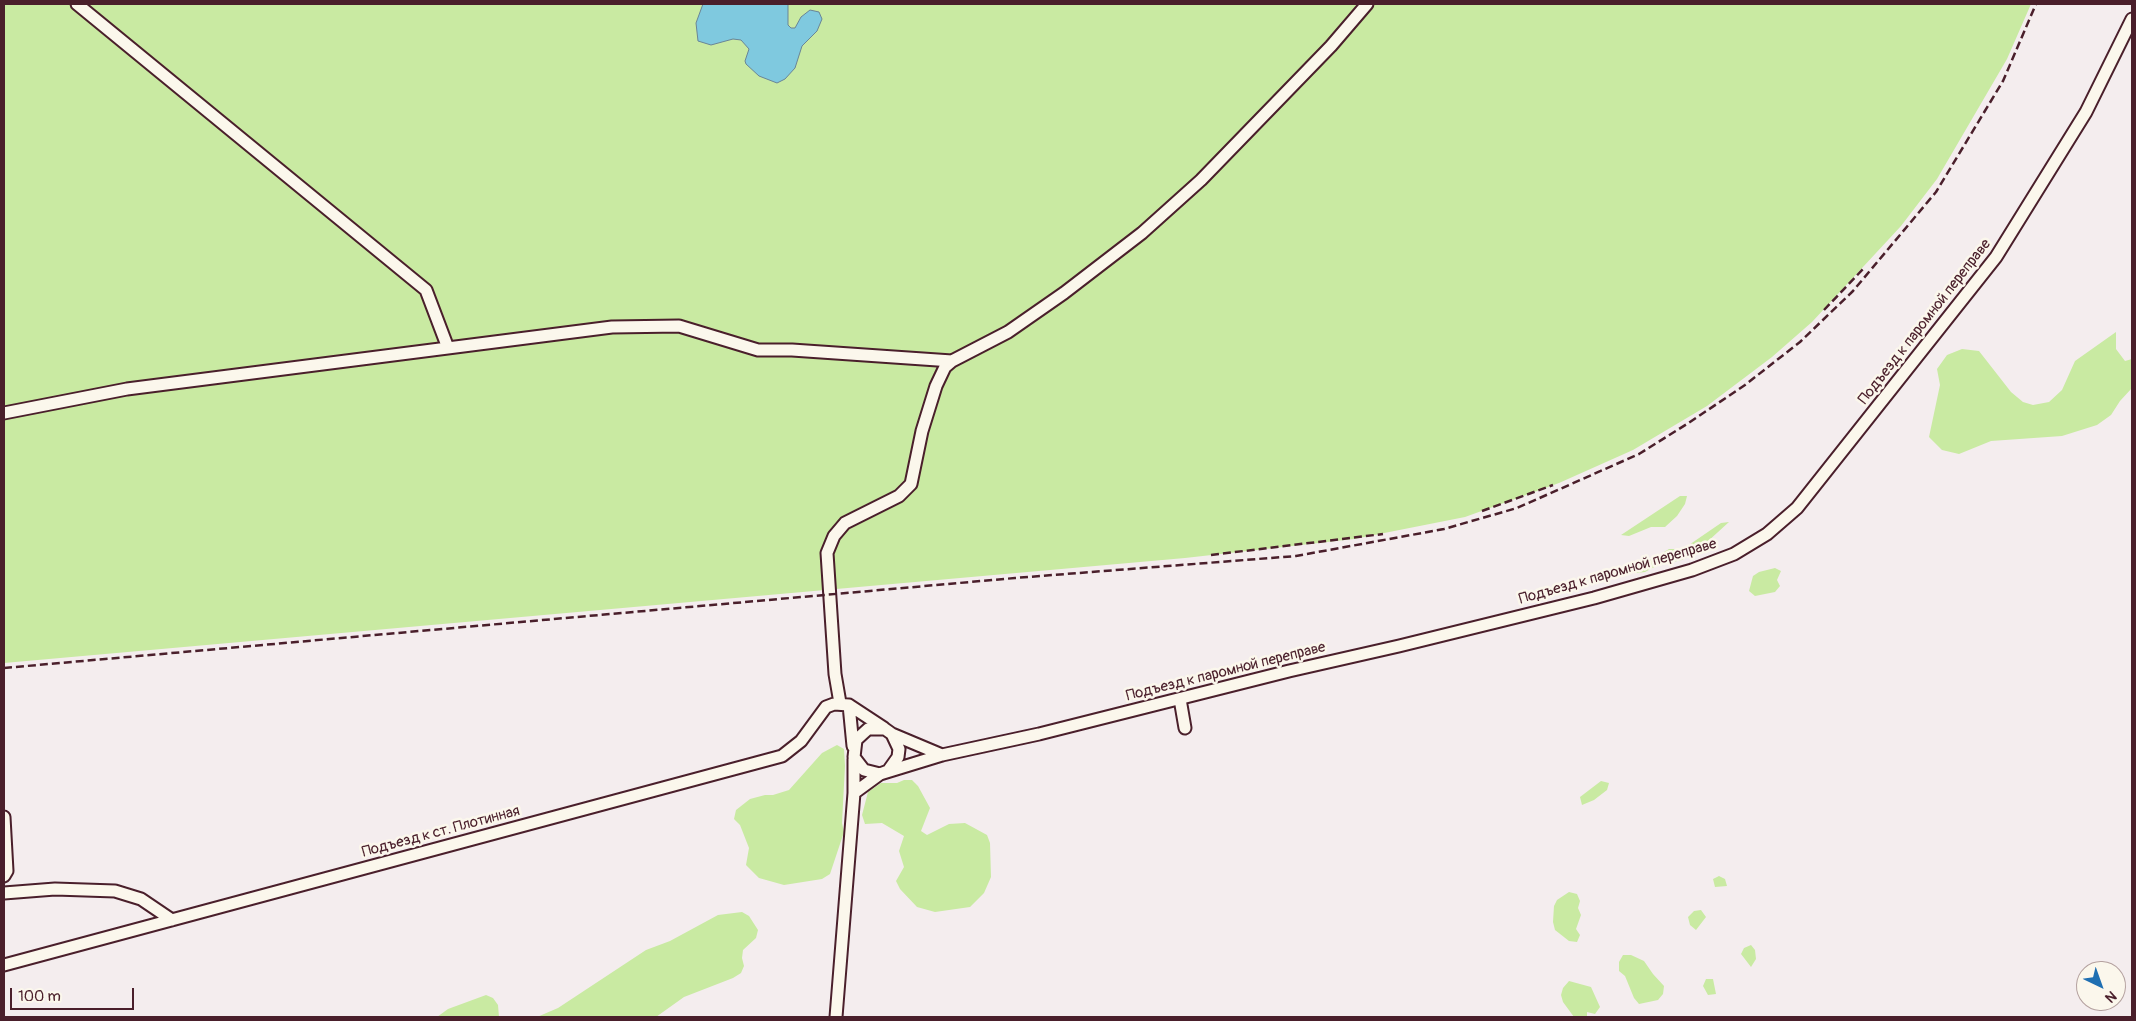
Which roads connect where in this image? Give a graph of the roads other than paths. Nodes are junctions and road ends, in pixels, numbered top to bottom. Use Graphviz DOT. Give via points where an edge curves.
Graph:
graph roads {
  1 [pos="77,4"];
  2 [pos="1367,4"];
  3 [pos="2132,18"];
  4 [pos="448,348"];
  5 [pos="952,361"];
  6 [pos="4,413"];
  7 [pos="1180,699"];
  8 [pos="844,704"];
  9 [pos="1185,728"];
  10 [pos="888,731"];
  11 [pos="853,752"];
  12 [pos="942,755"];
  13 [pos="880,774"];
  14 [pos="854,793"];
  15 [pos="4,817"];
  16 [pos="4,876"];
  17 [pos="4,893"];
  18 [pos="172,920"];
  19 [pos="4,965"];
  20 [pos="836,1017"];
  1 -- 4 [label="street" via="426,290"];
  2 -- 5 [label="street" via="1331,46 1201,180 1142,233 1008,332"];
  3 -- 7 [label="street, Подъезд к паромной переправе" via="2086,112 1996,257 1832,467 1797,508 1767,534 1734,554 1692,570 1594,598"];
  4 -- 5 [label="street" via="612,327 679,326 758,350"];
  4 -- 6 [label="street" via="127,389"];
  5 -- 8 [label="street" via="945,367 936,386 911,484 899,496 845,523 834,536 827,553 835,674"];
  7 -- 9 [label="street"];
  7 -- 12 [label="street, Подъезд к паромной переправе"];
  8 -- 10 [label="street"];
  8 -- 11 [label="street"];
  8 -- 18 [label="street, Подъезд к ст. Плотинная" via="826,707 801,741 782,756"];
  10 -- 11 [label="street" via="876,728 861,733"];
  10 -- 12 [label="street"];
  10 -- 13 [label="street" via="899,749 898,757 888,771"];
  11 -- 13 [label="street" via="864,770"];
  11 -- 14 [label="street"];
  12 -- 13 [label="street, Подъезд к паромной переправе"];
  13 -- 14 [label="street"];
  14 -- 20 [label="street"];
  15 -- 16 [label="street" via="7,871"];
  17 -- 18 [label="street" via="56,889 115,891 141,899"];
  18 -- 19 [label="street, Подъезд к ст. Плотинная"];
}
